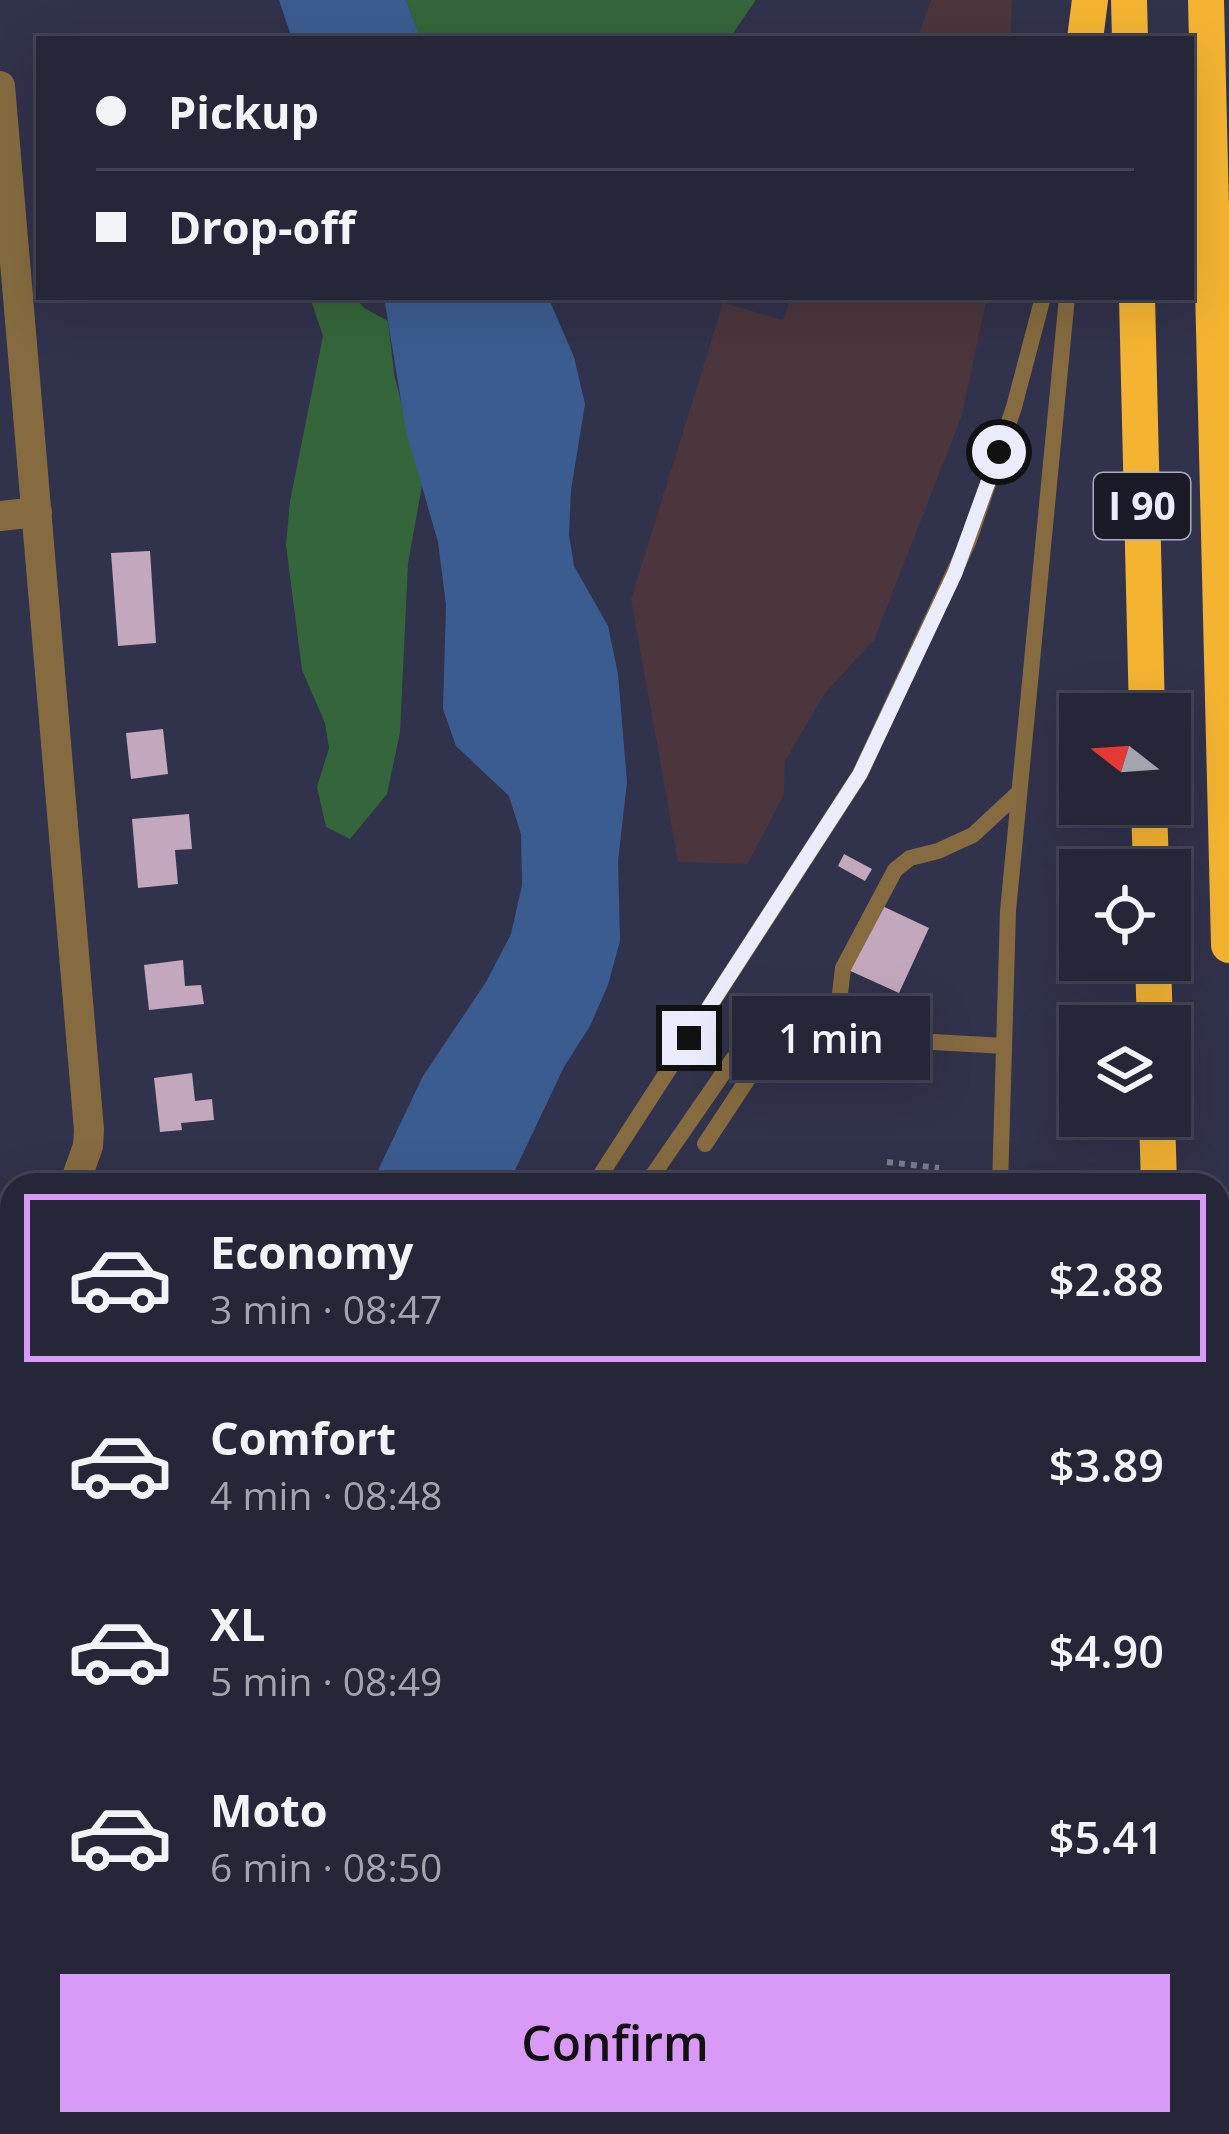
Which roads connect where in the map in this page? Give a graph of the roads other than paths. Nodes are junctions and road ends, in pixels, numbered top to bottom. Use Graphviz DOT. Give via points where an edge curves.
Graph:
graph roads {
  1 [pos="1090,0"];
  2 [pos="1130,0"];
  3 [pos="1205,0"];
  4 [pos="1085,36"];
  5 [pos="1130,36"];
  6 [pos="0,86"];
  7 [pos="1042,300"];
  8 [pos="1067,300"];
  9 [pos="1137,300"];
  10 [pos="37,512"];
  11 [pos="0,515"];
  12 [pos="1146,693"];
  13 [pos="1018,794"];
  14 [pos="1229,945"];
  15 [pos="835,1036"];
  16 [pos="1004,1046"];
  17 [pos="769,1047"];
  18 [pos="1158,1137"];
  19 [pos="705,1144"];
  20 [pos="79,1173"];
  21 [pos="602,1173"];
  22 [pos="654,1173"];
  23 [pos="1000,1173"];
  24 [pos="1159,1173"];
  1 -- 4 [label="highway"];
  2 -- 5 [label="highway"];
  3 -- 14 [label="highway, I 90"];
  6 -- 10 [label="street"];
  7 -- 21 [label="lane" via="969,540 860,774"];
  8 -- 13 [label="lane"];
  9 -- 12 [label="highway, I 90"];
  10 -- 11 [label="street"];
  10 -- 20 [label="street" via="89,1130"];
  13 -- 15 [label="lane" via="973,835 895,871 843,968"];
  13 -- 16 [label="lane"];
  15 -- 16 [label="lane"];
  15 -- 17 [label="lane"];
  16 -- 23 [label="lane"];
  17 -- 19 [label="lane"];
  17 -- 22 [label="lane" via="733,1059"];
  18 -- 24 [label="highway"];
}
